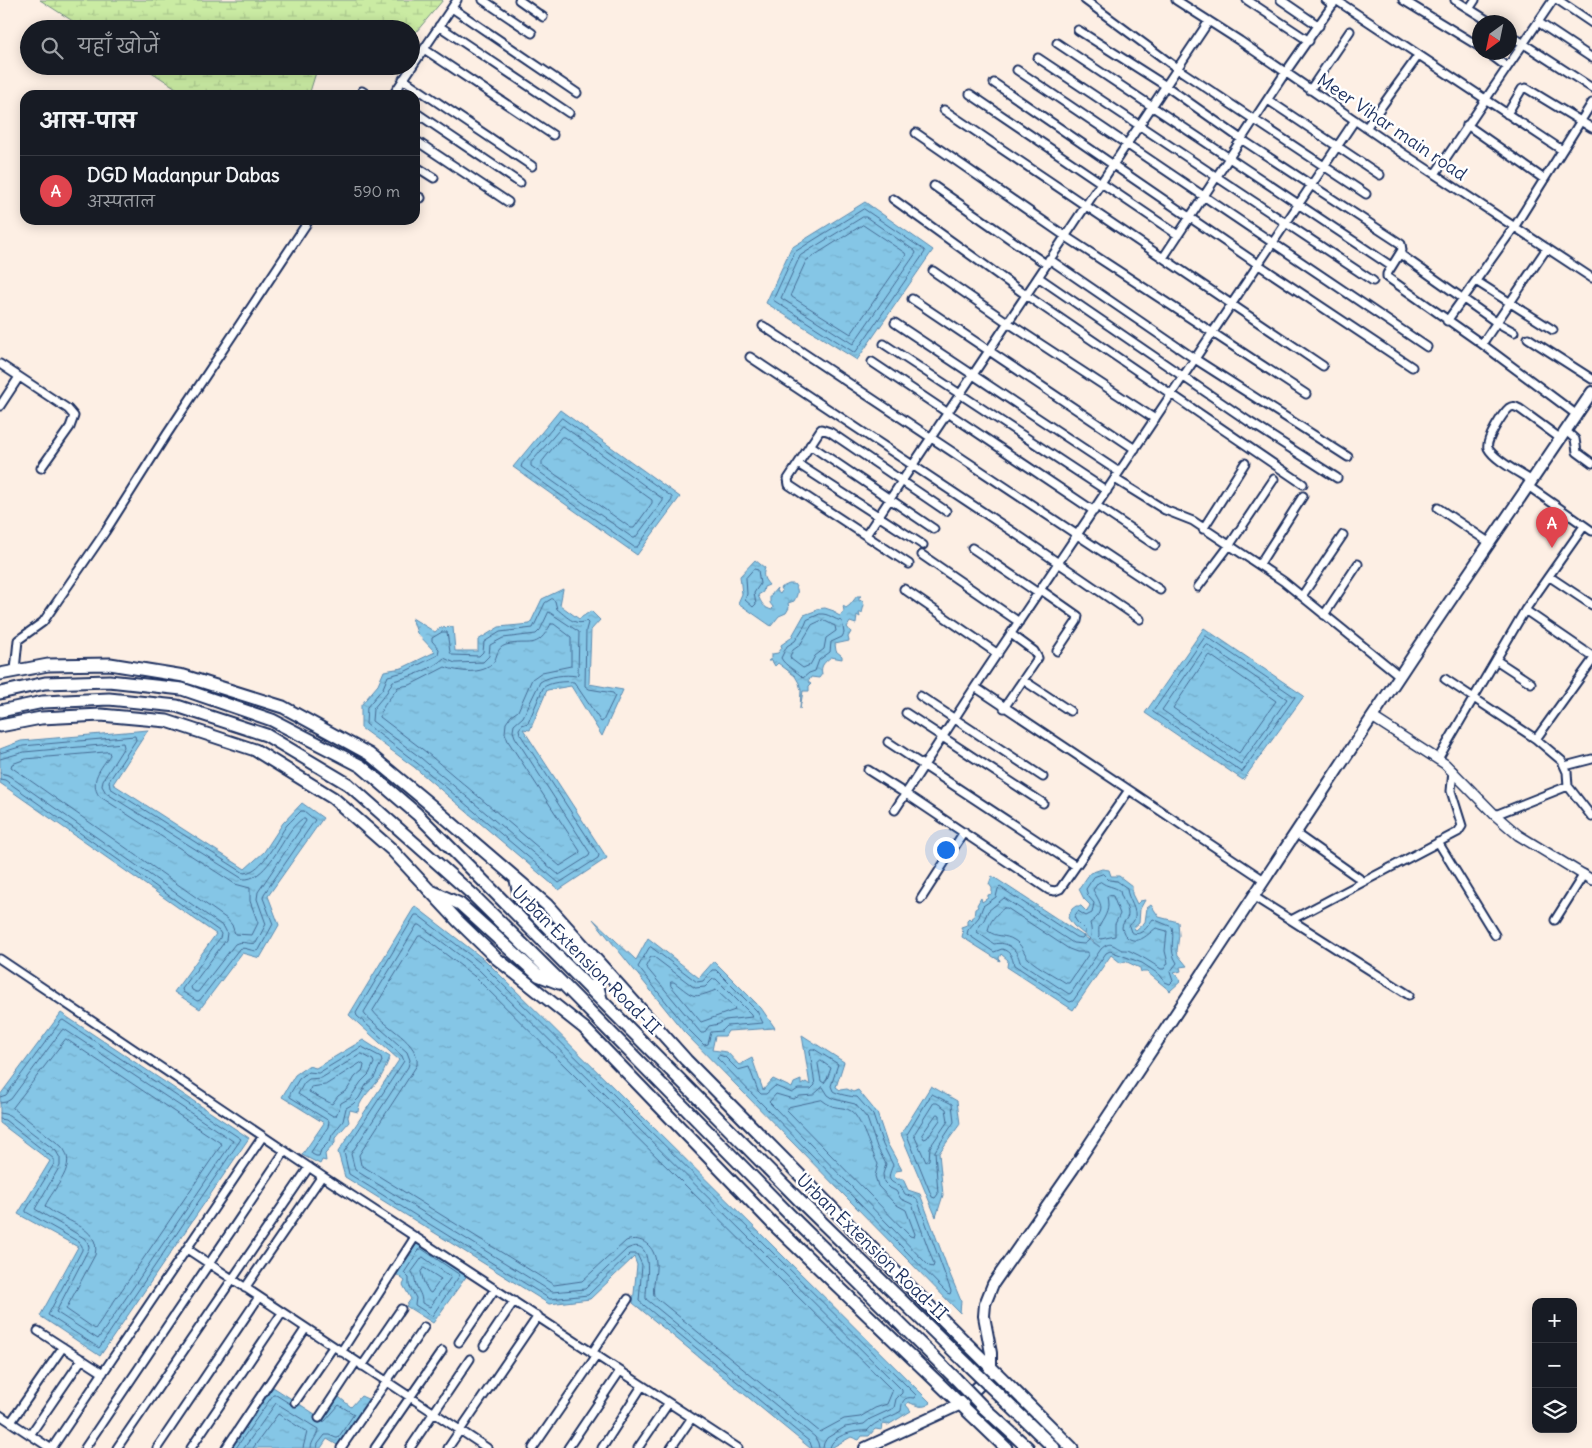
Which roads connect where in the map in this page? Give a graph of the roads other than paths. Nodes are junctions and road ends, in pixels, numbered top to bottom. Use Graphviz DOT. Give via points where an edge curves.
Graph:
graph roads {
  1 [pos="457,0"];
  2 [pos="482,0"];
  3 [pos="519,0"];
  4 [pos="1085,0"];
  5 [pos="1176,0"];
  6 [pos="1247,0"];
  7 [pos="1281,0"];
  8 [pos="1326,0"];
  9 [pos="1403,0"];
  10 [pos="1455,0"];
  11 [pos="1474,0"];
  12 [pos="1553,0"];
  13 [pos="1558,0"];
  14 [pos="1335,2"];
  15 [pos="452,8"];
  16 [pos="1469,9"];
  17 [pos="1479,15"];
  18 [pos="543,17"];
  19 [pos="1209,21"];
  20 [pos="1538,22"];
  21 [pos="1592,24"];
  22 [pos="439,26"];
  23 [pos="1319,26"];
  24 [pos="1078,30"];
  25 [pos="1350,31"];
  26 [pos="532,33"];
  27 [pos="1517,40"];
  28 [pos="1309,41"];
  29 [pos="1058,43"];
  30 [pos="1472,43"];
  31 [pos="1522,43"];
  32 [pos="424,49"];
  33 [pos="420,55"];
  34 [pos="1418,56"];
  35 [pos="1038,58"];
  36 [pos="1592,58"];
  37 [pos="1498,60"];
  38 [pos="1507,67"];
  39 [pos="1178,68"];
  40 [pos="1017,70"];
  41 [pos="1285,73"];
  42 [pos="407,75"];
  43 [pos="404,79"];
  44 [pos="994,83"];
  45 [pos="1166,86"];
  46 [pos="1592,88"];
  47 [pos="396,90"];
  48 [pos="1310,90"];
  49 [pos="577,93"];
  50 [pos="970,94"];
  51 [pos="1268,100"];
  52 [pos="1485,100"];
  53 [pos="1592,103"];
  54 [pos="1152,107"];
  55 [pos="944,110"];
  56 [pos="569,114"];
  57 [pos="1507,114"];
  58 [pos="420,115"];
  59 [pos="1254,120"];
  60 [pos="1355,120"];
  61 [pos="1580,120"];
  62 [pos="1140,124"];
  63 [pos="1467,126"];
  64 [pos="1366,128"];
  65 [pos="1592,128"];
  66 [pos="916,133"];
  67 [pos="553,135"];
  68 [pos="1241,139"];
  69 [pos="420,143"];
  70 [pos="1127,144"];
  71 [pos="1337,147"];
  72 [pos="1562,150"];
  73 [pos="1229,158"];
  74 [pos="1114,164"];
  75 [pos="532,166"];
  76 [pos="1324,166"];
  77 [pos="420,169"];
  78 [pos="1435,174"];
  79 [pos="1380,175"];
  80 [pos="434,178"];
  81 [pos="1216,178"];
  82 [pos="1544,179"];
  83 [pos="520,182"];
  84 [pos="1101,183"];
  85 [pos="1312,185"];
  86 [pos="934,186"];
  87 [pos="1366,194"];
  88 [pos="1203,197"];
  89 [pos="893,199"];
  90 [pos="508,202"];
  91 [pos="1299,204"];
  92 [pos="1086,206"];
  93 [pos="1190,218"];
  94 [pos="1286,223"];
  95 [pos="305,225"];
  96 [pos="1514,226"];
  97 [pos="1178,235"];
  98 [pos="1065,236"];
  99 [pos="1272,244"];
  100 [pos="1547,248"];
  101 [pos="1400,254"];
  102 [pos="1163,258"];
  103 [pos="1048,262"];
  104 [pos="1258,264"];
  105 [pos="1391,266"];
  106 [pos="933,271"];
  107 [pos="1038,277"];
  108 [pos="1592,278"];
  109 [pos="1373,281"];
  110 [pos="1476,281"];
  111 [pos="1026,295"];
  112 [pos="912,298"];
  113 [pos="1464,299"];
  114 [pos="1510,302"];
  115 [pos="1232,304"];
  116 [pos="1447,321"];
  117 [pos="1007,322"];
  118 [pos="1496,322"];
  119 [pos="895,323"];
  120 [pos="763,326"];
  121 [pos="1553,330"];
  122 [pos="1514,332"];
  123 [pos="1213,333"];
  124 [pos="1528,338"];
  125 [pos="884,344"];
  126 [pos="1482,344"];
  127 [pos="1427,347"];
  128 [pos="988,351"];
  129 [pos="750,357"];
  130 [pos="1195,359"];
  131 [pos="872,362"];
  132 [pos="0,364"];
  133 [pos="1323,366"];
  134 [pos="1412,367"];
  135 [pos="972,375"];
  136 [pos="1184,376"];
  137 [pos="19,377"];
  138 [pos="1592,379"];
  139 [pos="0,390"];
  140 [pos="1592,392"];
  141 [pos="960,394"];
  142 [pos="1306,394"];
  143 [pos="7,395"];
  144 [pos="1171,395"];
  145 [pos="0,406"];
  146 [pos="947,413"];
  147 [pos="1577,415"];
  148 [pos="1155,419"];
  149 [pos="1563,435"];
  150 [pos="930,437"];
  151 [pos="810,445"];
  152 [pos="1135,449"];
  153 [pos="1348,457"];
  154 [pos="1245,462"];
  155 [pos="1592,463"];
  156 [pos="798,464"];
  157 [pos="912,465"];
  158 [pos="40,468"];
  159 [pos="1117,476"];
  160 [pos="1337,478"];
  161 [pos="1274,479"];
  162 [pos="902,480"];
  163 [pos="1303,484"];
  164 [pos="1530,484"];
  165 [pos="1107,491"];
  166 [pos="1302,496"];
  167 [pos="890,499"];
  168 [pos="1095,508"];
  169 [pos="1438,508"];
  170 [pos="946,510"];
  171 [pos="878,516"];
  172 [pos="1584,526"];
  173 [pos="934,529"];
  174 [pos="1203,529"];
  175 [pos="1592,531"];
  176 [pos="866,535"];
  177 [pos="1077,535"];
  178 [pos="1343,535"];
  179 [pos="1490,542"];
  180 [pos="1154,545"];
  181 [pos="924,546"];
  182 [pos="1229,546"];
  183 [pos="972,548"];
  184 [pos="922,555"];
  185 [pos="909,564"];
  186 [pos="1058,564"];
  187 [pos="1358,564"];
  188 [pos="1259,565"];
  189 [pos="1550,577"];
  190 [pos="1198,587"];
  191 [pos="904,589"];
  192 [pos="1160,590"];
  193 [pos="1040,592"];
  194 [pos="1302,596"];
  195 [pos="1592,605"];
  196 [pos="1525,610"];
  197 [pos="1324,614"];
  198 [pos="1140,619"];
  199 [pos="1019,622"];
  200 [pos="1011,634"];
  201 [pos="1057,651"];
  202 [pos="998,654"];
  203 [pos="1592,656"];
  204 [pos="1496,660"];
  205 [pos="1592,661"];
  206 [pos="15,670"];
  207 [pos="0,674"];
  208 [pos="1400,676"];
  209 [pos="1444,679"];
  210 [pos="1023,680"];
  211 [pos="1531,683"];
  212 [pos="975,687"];
  213 [pos="0,693"];
  214 [pos="920,696"];
  215 [pos="1473,698"];
  216 [pos="1004,708"];
  217 [pos="0,710"];
  218 [pos="1070,711"];
  219 [pos="906,713"];
  220 [pos="1372,717"];
  221 [pos="954,719"];
  222 [pos="0,726"];
  223 [pos="943,737"];
  224 [pos="1536,739"];
  225 [pos="888,742"];
  226 [pos="1438,759"];
  227 [pos="1592,759"];
  228 [pos="924,766"];
  229 [pos="1566,766"];
  230 [pos="868,770"];
  231 [pos="1453,771"];
  232 [pos="1044,777"];
  233 [pos="1568,786"];
  234 [pos="1129,790"];
  235 [pos="906,794"];
  236 [pos="1043,803"];
  237 [pos="895,810"];
  238 [pos="1495,815"];
  239 [pos="1592,817"];
  240 [pos="964,832"];
  241 [pos="1295,833"];
  242 [pos="1438,842"];
  243 [pos="1076,866"];
  244 [pos="1588,877"];
  245 [pos="516,880"];
  246 [pos="1264,880"];
  247 [pos="1363,881"];
  248 [pos="429,890"];
  249 [pos="1253,896"];
  250 [pos="921,899"];
  251 [pos="1291,920"];
  252 [pos="1555,920"];
  253 [pos="1495,935"];
  254 [pos="0,959"];
  255 [pos="563,984"];
  256 [pos="1409,995"];
  257 [pos="602,1002"];
  258 [pos="263,1136"];
  259 [pos="286,1151"];
  260 [pos="309,1167"];
  261 [pos="322,1176"];
  262 [pos="415,1236"];
  263 [pos="187,1249"];
  264 [pos="209,1264"];
  265 [pos="232,1280"];
  266 [pos="245,1288"];
  267 [pos="495,1289"];
  268 [pos="259,1297"];
  269 [pos="628,1299"];
  270 [pos="514,1301"];
  271 [pos="401,1309"];
  272 [pos="282,1313"];
  273 [pos="538,1316"];
  274 [pos="424,1327"];
  275 [pos="306,1328"];
  276 [pos="38,1331"];
  277 [pos="460,1342"];
  278 [pos="333,1346"];
  279 [pos="484,1346"];
  280 [pos="63,1347"];
  281 [pos="442,1351"];
  282 [pos="340,1352"];
  283 [pos="595,1354"];
  284 [pos="470,1359"];
  285 [pos="82,1360"];
  286 [pos="359,1364"];
  287 [pos="991,1366"];
  288 [pos="620,1371"];
  289 [pos="103,1373"];
  290 [pos="387,1382"];
  291 [pos="642,1386"];
  292 [pos="409,1397"];
  293 [pos="296,1402"];
  294 [pos="668,1404"];
  295 [pos="959,1404"];
  296 [pos="434,1413"];
  297 [pos="0,1415"];
  298 [pos="319,1418"];
  299 [pos="691,1418"];
  300 [pos="12,1422"];
  301 [pos="460,1431"];
  302 [pos="30,1435"];
  303 [pos="482,1447"];
  304 [pos="51,1448"];
  305 [pos="85,1448"];
  306 [pos="117,1448"];
  307 [pos="157,1448"];
  308 [pos="191,1448"];
  309 [pos="226,1448"];
  310 [pos="341,1448"];
  311 [pos="375,1448"];
  312 [pos="410,1448"];
  313 [pos="448,1448"];
  314 [pos="533,1448"];
  315 [pos="568,1448"];
  316 [pos="602,1448"];
  317 [pos="638,1448"];
  318 [pos="671,1448"];
  319 [pos="738,1448"];
  320 [pos="865,1448"];
  321 [pos="1006,1448"];
  322 [pos="1028,1448"];
  323 [pos="1054,1448"];
  324 [pos="1072,1448"];
  1 -- 15 [label="street"];
  2 -- 26 [label="street"];
  3 -- 18 [label="street"];
  4 -- 39 [label="street"];
  5 -- 19 [label="street, Meer Vihar main road"];
  6 -- 28 [label="street"];
  7 -- 23 [label="street"];
  8 -- 14 [label="street"];
  9 -- 30 [label="street"];
  10 -- 16 [label="street"];
  11 -- 16 [label="street"];
  12 -- 20 [label="street"];
  13 -- 21 [label="street"];
  14 -- 23 [label="street"];
  14 -- 34 [label="street"];
  15 -- 22 [label="street"];
  15 -- 49 [label="street"];
  16 -- 17 [label="street"];
  19 -- 39 [label="street"];
  19 -- 41 [label="street, Meer Vihar main road"];
  20 -- 31 [label="street"];
  20 -- 36 [label="street"];
  22 -- 32 [label="street"];
  22 -- 56 [label="street"];
  23 -- 28 [label="street"];
  24 -- 45 [label="street"];
  25 -- 48 [label="street"];
  27 -- 31 [label="street"];
  28 -- 41 [label="street"];
  29 -- 54 [label="street"];
  31 -- 38 [label="street"];
  31 -- 46 [label="street"];
  32 -- 33 [label="street"];
  32 -- 67 [label="street"];
  34 -- 52 [label="street"];
  34 -- 64 [label="street"];
  35 -- 62 [label="street"];
  37 -- 38 [label="street"];
  38 -- 52 [label="street"];
  39 -- 45 [label="street"];
  39 -- 59 [label="street"];
  40 -- 70 [label="street"];
  41 -- 48 [label="street, Meer Vihar main road"];
  41 -- 51 [label="street"];
  42 -- 43 [label="street"];
  43 -- 47 [label="street"];
  43 -- 75 [label="street"];
  44 -- 74 [label="street"];
  45 -- 54 [label="street"];
  45 -- 68 [label="street"];
  48 -- 60 [label="street, Meer Vihar main road"];
  50 -- 84 [label="street"];
  51 -- 59 [label="street"];
  51 -- 71 [label="street"];
  52 -- 57 [label="street"];
  52 -- 63 [label="street"];
  53 -- 61 [label="street"];
  54 -- 62 [label="street"];
  54 -- 73 [label="street"];
  55 -- 92 [label="street"];
  57 -- 61 [label="street" via="1526,88"];
  57 -- 72 [label="street"];
  58 -- 83 [label="street"];
  59 -- 68 [label="street"];
  59 -- 76 [label="street"];
  60 -- 64 [label="street, Meer Vihar main road"];
  60 -- 71 [label="street"];
  61 -- 65 [label="street"];
  61 -- 72 [label="street"];
  62 -- 70 [label="street"];
  62 -- 81 [label="street"];
  63 -- 78 [label="street"];
  63 -- 82 [label="street"];
  64 -- 78 [label="street, Meer Vihar main road"];
  66 -- 98 [label="street"];
  68 -- 73 [label="street"];
  68 -- 85 [label="street"];
  69 -- 90 [label="street"];
  70 -- 74 [label="street"];
  70 -- 88 [label="street"];
  71 -- 76 [label="street"];
  71 -- 79 [label="street"];
  72 -- 82 [label="street"];
  73 -- 81 [label="street"];
  73 -- 91 [label="street"];
  74 -- 84 [label="street"];
  74 -- 93 [label="street"];
  76 -- 85 [label="street"];
  76 -- 87 [label="street"];
  77 -- 80 [label="street"];
  78 -- 96 [label="street, Meer Vihar main road"];
  81 -- 88 [label="street"];
  81 -- 94 [label="street"];
  82 -- 96 [label="street"];
  84 -- 92 [label="street"];
  84 -- 97 [label="street"];
  85 -- 91 [label="street"];
  85 -- 101 [label="street" via="1398,242 1402,248"];
  86 -- 103 [label="street"];
  88 -- 93 [label="street"];
  88 -- 99 [label="street"];
  89 -- 111 [label="street"];
  91 -- 94 [label="street"];
  91 -- 105 [label="street"];
  92 -- 98 [label="street"];
  92 -- 102 [label="street"];
  93 -- 97 [label="street"];
  93 -- 104 [label="street"];
  94 -- 99 [label="street"];
  94 -- 109 [label="street"];
  95 -- 206 [label="street" via="49,614 18,640"];
  96 -- 100 [label="street, Meer Vihar main road"];
  96 -- 110 [label="street"];
  97 -- 102 [label="street"];
  98 -- 103 [label="street"];
  98 -- 123 [label="street"];
  99 -- 104 [label="street"];
  99 -- 127 [label="street"];
  100 -- 108 [label="street, Meer Vihar main road"];
  100 -- 114 [label="street"];
  101 -- 105 [label="street"];
  101 -- 113 [label="street"];
  102 -- 115 [label="street"];
  103 -- 107 [label="street"];
  103 -- 130 [label="street"];
  104 -- 115 [label="street"];
  104 -- 134 [label="street"];
  105 -- 116 [label="street" via="1387,278"];
  106 -- 117 [label="street"];
  107 -- 111 [label="street"];
  107 -- 136 [label="street"];
  110 -- 113 [label="street"];
  110 -- 114 [label="street"];
  111 -- 117 [label="street"];
  111 -- 144 [label="street"];
  112 -- 128 [label="street"];
  113 -- 116 [label="street"];
  113 -- 118 [label="street"];
  114 -- 118 [label="street"];
  114 -- 121 [label="street"];
  115 -- 123 [label="street"];
  115 -- 133 [label="street"];
  116 -- 126 [label="street"];
  117 -- 128 [label="street"];
  117 -- 148 [label="street"];
  118 -- 122 [label="street"];
  118 -- 126 [label="street"];
  119 -- 135 [label="street"];
  120 -- 150 [label="street"];
  123 -- 130 [label="street"];
  123 -- 142 [label="street"];
  124 -- 138 [label="street"];
  125 -- 141 [label="street"];
  126 -- 147 [label="street"];
  128 -- 135 [label="street"];
  128 -- 152 [label="street"];
  129 -- 157 [label="street"];
  130 -- 136 [label="street"];
  130 -- 153 [label="street"];
  131 -- 146 [label="street"];
  132 -- 137 [label="street"];
  135 -- 141 [label="street"];
  135 -- 159 [label="street"];
  136 -- 144 [label="street"];
  136 -- 160 [label="street"];
  137 -- 143 [label="street"];
  137 -- 158 [label="street" via="74,416 70,427"];
  139 -- 143 [label="street"];
  140 -- 147 [label="main road"];
  141 -- 146 [label="street"];
  141 -- 165 [label="street"];
  143 -- 145 [label="street"];
  144 -- 148 [label="street"];
  144 -- 163 [label="street"];
  146 -- 150 [label="street"];
  146 -- 168 [label="street"];
  147 -- 149 [label="main road"];
  148 -- 152 [label="street"];
  149 -- 155 [label="street" via="1575,439 1577,452"];
  149 -- 164 [label="main road"];
  149 -- 164 [label="street" via="1520,408 1510,407 1502,416 1487,443 1488,447"];
  150 -- 157 [label="street"];
  150 -- 177 [label="street"];
  151 -- 156 [label="street"];
  151 -- 162 [label="street" via="821,429 825,429"];
  151 -- 167 [label="street"];
  152 -- 159 [label="street"];
  154 -- 174 [label="street"];
  156 -- 171 [label="street"];
  156 -- 176 [label="street" via="788,479 789,485"];
  157 -- 162 [label="street"];
  157 -- 186 [label="street"];
  159 -- 165 [label="street"];
  159 -- 174 [label="street" via="1165,510"];
  161 -- 182 [label="street"];
  162 -- 167 [label="street"];
  162 -- 170 [label="street"];
  164 -- 172 [label="street"];
  164 -- 179 [label="main road"];
  165 -- 168 [label="street"];
  166 -- 188 [label="street"];
  167 -- 171 [label="street"];
  167 -- 173 [label="street"];
  168 -- 177 [label="street"];
  168 -- 180 [label="street"];
  169 -- 179 [label="street"];
  171 -- 176 [label="street"];
  171 -- 181 [label="street"];
  172 -- 175 [label="street"];
  172 -- 189 [label="street"];
  174 -- 182 [label="street"];
  176 -- 185 [label="street"];
  177 -- 186 [label="street"];
  177 -- 192 [label="street"];
  178 -- 194 [label="street"];
  179 -- 208 [label="main road"];
  182 -- 188 [label="street"];
  182 -- 190 [label="street"];
  183 -- 193 [label="street"];
  184 -- 199 [label="street"];
  186 -- 193 [label="street"];
  186 -- 198 [label="street"];
  187 -- 197 [label="street"];
  188 -- 194 [label="street"];
  189 -- 195 [label="street"];
  189 -- 196 [label="street"];
  191 -- 202 [label="street"];
  193 -- 199 [label="street"];
  193 -- 201 [label="street" via="1078,616"];
  194 -- 197 [label="street"];
  196 -- 203 [label="street"];
  196 -- 204 [label="street"];
  197 -- 208 [label="street"];
  199 -- 200 [label="street"];
  200 -- 202 [label="street"];
  200 -- 210 [label="street" via="1037,654 1036,662"];
  202 -- 212 [label="street"];
  204 -- 211 [label="street"];
  204 -- 215 [label="street"];
  205 -- 224 [label="street"];
  206 -- 207 [label="main road"];
  206 -- 245 [label="main road" via="48,665 110,664 184,676 282,707 369,754"];
  208 -- 220 [label="main road"];
  209 -- 215 [label="street"];
  210 -- 216 [label="street"];
  210 -- 218 [label="street"];
  212 -- 216 [label="street"];
  212 -- 221 [label="street"];
  213 -- 257 [label="main road, Urban Extension Road-II" via="45,683 109,681 182,689 272,720 360,766 417,814"];
  214 -- 221 [label="street"];
  215 -- 224 [label="street"];
  215 -- 226 [label="street"];
  216 -- 234 [label="street"];
  217 -- 255 [label="main road, Urban Extension Road-II" via="43,702 109,700 177,706 266,735 348,784 472,894"];
  219 -- 223 [label="street"];
  220 -- 226 [label="street"];
  220 -- 241 [label="main road"];
  221 -- 223 [label="street"];
  221 -- 232 [label="street"];
  222 -- 248 [label="main road" via="41,718 101,715 167,721 255,750 333,798 391,849"];
  223 -- 228 [label="street"];
  223 -- 236 [label="street"];
  224 -- 229 [label="street"];
  225 -- 228 [label="street"];
  226 -- 231 [label="street"];
  227 -- 229 [label="street"];
  228 -- 235 [label="street"];
  228 -- 243 [label="street"];
  229 -- 233 [label="street"];
  230 -- 235 [label="street"];
  231 -- 238 [label="street"];
  231 -- 242 [label="street" via="1450,791 1462,826"];
  233 -- 238 [label="street"];
  233 -- 239 [label="street"];
  234 -- 243 [label="street"];
  234 -- 246 [label="street"];
  235 -- 237 [label="street"];
  235 -- 240 [label="street"];
  238 -- 244 [label="street" via="1518,835"];
  240 -- 243 [label="street" via="1049,890 1060,889"];
  240 -- 250 [label="street"];
  241 -- 246 [label="main road"];
  241 -- 247 [label="street"];
  242 -- 247 [label="street"];
  242 -- 253 [label="street"];
  244 -- 252 [label="street"];
  245 -- 257 [label="main road" via="520,899 595,976"];
  245 -- 287 [label="main road" via="547,906 686,1060"];
  246 -- 249 [label="main road"];
  247 -- 251 [label="street"];
  248 -- 255 [label="main road" via="460,904 538,975"];
  248 -- 295 [label="main road" via="496,958 584,1028 772,1223"];
  249 -- 251 [label="street"];
  249 -- 287 [label="main road" via="993,1284 984,1316"];
  251 -- 256 [label="street"];
  254 -- 258 [label="street"];
  255 -- 322 [label="main road, Urban Extension Road-II, bridge" via="782,1207"];
  257 -- 323 [label="main road, Urban Extension Road-II, bridge" via="800,1201"];
  258 -- 259 [label="street"];
  258 -- 263 [label="street"];
  259 -- 260 [label="street"];
  259 -- 264 [label="street"];
  260 -- 261 [label="street"];
  260 -- 265 [label="street"];
  261 -- 262 [label="street"];
  261 -- 266 [label="street"];
  262 -- 267 [label="street"];
  262 -- 282 [label="street"];
  263 -- 264 [label="street"];
  263 -- 289 [label="street"];
  264 -- 265 [label="street"];
  264 -- 305 [label="street"];
  265 -- 266 [label="street"];
  265 -- 306 [label="street"];
  266 -- 268 [label="street"];
  267 -- 270 [label="street"];
  267 -- 277 [label="street"];
  268 -- 272 [label="street"];
  268 -- 307 [label="street"];
  269 -- 283 [label="street"];
  270 -- 273 [label="street"];
  270 -- 279 [label="street"];
  271 -- 286 [label="street"];
  272 -- 275 [label="street"];
  272 -- 308 [label="street"];
  273 -- 283 [label="street"];
  273 -- 301 [label="street"];
  274 -- 290 [label="street"];
  275 -- 278 [label="street"];
  275 -- 309 [label="street"];
  276 -- 280 [label="street"];
  278 -- 282 [label="street"];
  278 -- 293 [label="street"];
  280 -- 285 [label="street"];
  280 -- 300 [label="street"];
  281 -- 292 [label="street"];
  282 -- 286 [label="street"];
  283 -- 288 [label="street"];
  283 -- 314 [label="street"];
  284 -- 296 [label="street"];
  285 -- 289 [label="street"];
  285 -- 302 [label="street"];
  286 -- 290 [label="street"];
  286 -- 298 [label="street"];
  287 -- 295 [label="main road" via="985,1380"];
  287 -- 324 [label="main road"];
  288 -- 291 [label="street"];
  288 -- 315 [label="street"];
  289 -- 304 [label="street"];
  290 -- 292 [label="street"];
  290 -- 310 [label="street"];
  291 -- 294 [label="street"];
  291 -- 316 [label="street"];
  292 -- 296 [label="street"];
  292 -- 311 [label="street"];
  294 -- 299 [label="street"];
  294 -- 317 [label="street"];
  295 -- 320 [label="main road"];
  295 -- 321 [label="main road"];
  296 -- 301 [label="street"];
  296 -- 312 [label="street"];
  297 -- 300 [label="street"];
  299 -- 318 [label="street"];
  299 -- 319 [label="street"];
  300 -- 302 [label="street"];
  301 -- 303 [label="street"];
  301 -- 313 [label="street"];
  302 -- 304 [label="street"];
}
